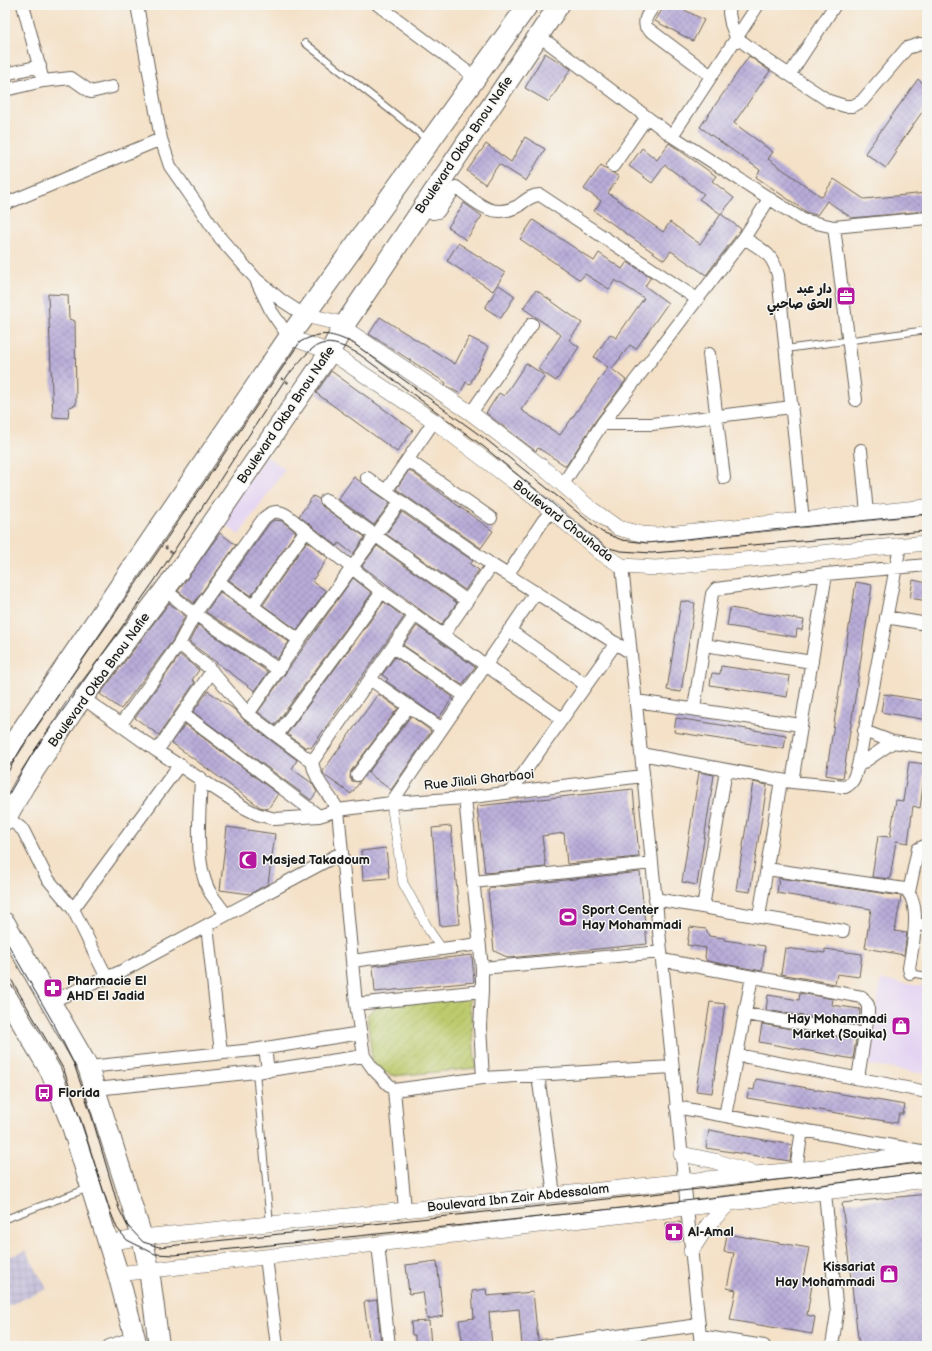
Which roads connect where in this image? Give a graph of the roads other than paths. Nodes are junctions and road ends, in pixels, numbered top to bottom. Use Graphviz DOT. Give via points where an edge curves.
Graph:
graph roads {
  1 [pos="23,5"];
  2 [pos="137,5"];
  3 [pos="378,5"];
  4 [pos="528,5"];
  5 [pos="559,5"];
  6 [pos="654,5"];
  7 [pos="730,5"];
  8 [pos="758,5"];
  9 [pos="835,5"];
  10 [pos="538,35"];
  11 [pos="736,37"];
  12 [pos="305,43"];
  13 [pos="927,45"];
  14 [pos="40,66"];
  15 [pos="5,74"];
  16 [pos="790,74"];
  17 [pos="710,75"];
  18 [pos="476,78"];
  19 [pos="43,81"];
  20 [pos="112,87"];
  21 [pos="5,90"];
  22 [pos="647,117"];
  23 [pos="672,136"];
  24 [pos="161,139"];
  25 [pos="430,141"];
  26 [pos="613,166"];
  27 [pos="449,182"];
  28 [pos="769,199"];
  29 [pos="5,204"];
  30 [pos="927,218"];
  31 [pos="834,227"];
  32 [pos="744,238"];
  33 [pos="256,279"];
  34 [pos="697,299"];
  35 [pos="304,315"];
  36 [pos="532,324"];
  37 [pos="343,327"];
  38 [pos="927,330"];
  39 [pos="289,337"];
  40 [pos="848,342"];
  41 [pos="785,349"];
  42 [pos="330,352"];
  43 [pos="709,354"];
  44 [pos="856,400"];
  45 [pos="792,407"];
  46 [pos="471,413"];
  47 [pos="717,416"];
  48 [pos="434,421"];
  49 [pos="602,424"];
  50 [pos="861,450"];
  51 [pos="408,460"];
  52 [pos="367,478"];
  53 [pos="724,478"];
  54 [pos="563,484"];
  55 [pos="386,491"];
  56 [pos="326,500"];
  57 [pos="400,502"];
  58 [pos="927,508"];
  59 [pos="552,511"];
  60 [pos="867,513"];
  61 [pos="491,518"];
  62 [pos="803,521"];
  63 [pos="306,530"];
  64 [pos="376,536"];
  65 [pos="927,543"];
  66 [pos="900,546"];
  67 [pos="492,565"];
  68 [pos="927,565"];
  69 [pos="622,566"];
  70 [pos="352,567"];
  71 [pos="896,568"];
  72 [pos="508,574"];
  73 [pos="826,574"];
  74 [pos="218,582"];
  75 [pos="165,590"];
  76 [pos="382,592"];
  77 [pos="536,592"];
  78 [pos="467,601"];
  79 [pos="252,606"];
  80 [pos="195,614"];
  81 [pos="415,615"];
  82 [pos="886,617"];
  83 [pos="927,624"];
  84 [pos="509,630"];
  85 [pos="444,634"];
  86 [pos="299,640"];
  87 [pos="616,643"];
  88 [pos="179,644"];
  89 [pos="704,645"];
  90 [pos="393,647"];
  91 [pos="631,653"];
  92 [pos="812,662"];
  93 [pos="486,666"];
  94 [pos="279,670"];
  95 [pos="212,671"];
  96 [pos="371,680"];
  97 [pos="586,685"];
  98 [pos="465,696"];
  99 [pos="83,698"];
  100 [pos="636,700"];
  101 [pos="409,706"];
  102 [pos="694,708"];
  103 [pos="184,714"];
  104 [pos="248,714"];
  105 [pos="562,719"];
  106 [pos="121,724"];
  107 [pos="801,726"];
  108 [pos="442,729"];
  109 [pos="864,731"];
  110 [pos="278,734"];
  111 [pos="893,742"];
  112 [pos="927,747"];
  113 [pos="157,751"];
  114 [pos="641,754"];
  115 [pos="5,755"];
  116 [pos="312,762"];
  117 [pos="180,764"];
  118 [pos="858,766"];
  119 [pos="726,770"];
  120 [pos="357,775"];
  121 [pos="643,776"];
  122 [pos="201,778"];
  123 [pos="787,781"];
  124 [pos="511,791"];
  125 [pos="465,798"];
  126 [pos="390,803"];
  127 [pos="338,810"];
  128 [pos="319,816"];
  129 [pos="6,819"];
  130 [pos="927,845"];
  131 [pos="341,853"];
  132 [pos="652,862"];
  133 [pos="766,869"];
  134 [pos="473,882"];
  135 [pos="909,892"];
  136 [pos="655,899"];
  137 [pos="703,907"];
  138 [pos="73,909"];
  139 [pos="226,914"];
  140 [pos="759,917"];
  141 [pos="5,923"];
  142 [pos="915,923"];
  143 [pos="207,925"];
  144 [pos="927,926"];
  145 [pos="843,931"];
  146 [pos="479,944"];
  147 [pos="442,949"];
  148 [pos="661,956"];
  149 [pos="352,961"];
  150 [pos="482,968"];
  151 [pos="910,973"];
  152 [pos="927,976"];
  153 [pos="752,977"];
  154 [pos="107,978"];
  155 [pos="482,991"];
  156 [pos="5,994"];
  157 [pos="52,1001"];
  158 [pos="356,1004"];
  159 [pos="745,1014"];
  160 [pos="360,1033"];
  161 [pos="865,1034"];
  162 [pos="265,1048"];
  163 [pos="221,1053"];
  164 [pos="737,1055"];
  165 [pos="364,1056"];
  166 [pos="88,1067"];
  167 [pos="672,1067"];
  168 [pos="262,1072"];
  169 [pos="538,1075"];
  170 [pos="483,1078"];
  171 [pos="858,1078"];
  172 [pos="96,1089"];
  173 [pos="394,1090"];
  174 [pos="927,1092"];
  175 [pos="676,1107"];
  176 [pos="725,1116"];
  177 [pos="802,1130"];
  178 [pos="927,1152"];
  179 [pos="681,1154"];
  180 [pos="796,1170"];
  181 [pos="753,1174"];
  182 [pos="927,1180"];
  183 [pos="684,1181"];
  184 [pos="90,1188"];
  185 [pos="825,1193"];
  186 [pos="554,1195"];
  187 [pos="729,1203"];
  188 [pos="687,1208"];
  189 [pos="405,1209"];
  190 [pos="5,1219"];
  191 [pos="270,1224"];
  192 [pos="142,1237"];
  193 [pos="108,1243"];
  194 [pos="378,1244"];
  195 [pos="692,1251"];
  196 [pos="266,1257"];
  197 [pos="149,1269"];
  198 [pos="118,1274"];
  199 [pos="700,1336"];
  200 [pos="136,1341"];
  201 [pos="110,1346"];
  202 [pos="159,1346"];
  203 [pos="277,1346"];
  204 [pos="389,1346"];
  205 [pos="543,1346"];
  206 [pos="764,1346"];
  207 [pos="832,1346"];
  1 -- 14 [label="street"];
  2 -- 24 [label="street"];
  3 -- 18 [label="street"];
  4 -- 18 [label="main road, Boulevard Okba Bnou Nafie"];
  5 -- 10 [label="main road, Boulevard Okba Bnou Nafie"];
  6 -- 17 [label="street" via="644,22 646,27"];
  7 -- 11 [label="street" via="731,24"];
  8 -- 11 [label="street"];
  9 -- 16 [label="street"];
  10 -- 22 [label="street"];
  10 -- 27 [label="main road, Boulevard Okba Bnou Nafie"];
  11 -- 16 [label="street"];
  11 -- 17 [label="street"];
  12 -- 25 [label="lane"];
  13 -- 16 [label="street" via="920,44 907,48 862,101 853,106 829,101"];
  14 -- 15 [label="street"];
  14 -- 19 [label="street"];
  17 -- 23 [label="street"];
  18 -- 25 [label="main road, Boulevard Okba Bnou Nafie"];
  19 -- 20 [label="street" via="74,78 84,89 91,92"];
  19 -- 21 [label="street"];
  22 -- 23 [label="street"];
  22 -- 26 [label="street"];
  23 -- 28 [label="street"];
  24 -- 29 [label="street"];
  24 -- 33 [label="street" via="170,166 185,189 221,239"];
  25 -- 35 [label="main road, Boulevard Okba Bnou Nafie"];
  27 -- 34 [label="street" via="488,210 495,212 540,195"];
  27 -- 37 [label="main road, Boulevard Okba Bnou Nafie" via="423,207"];
  28 -- 31 [label="street" via="803,220"];
  28 -- 32 [label="street"];
  30 -- 31 [label="street"];
  31 -- 40 [label="street"];
  32 -- 34 [label="street"];
  32 -- 41 [label="street" via="768,254 774,262 778,275"];
  33 -- 35 [label="street"];
  33 -- 39 [label="street" via="271,311"];
  34 -- 49 [label="street"];
  35 -- 37 [label="street, Boulevard Chouhada" via="324,318"];
  35 -- 39 [label="main road, Boulevard Okba Bnou Nafie"];
  36 -- 46 [label="street"];
  37 -- 42 [label="main road, Boulevard Okba Bnou Nafie"];
  37 -- 46 [label="street, Boulevard Chouhada"];
  38 -- 40 [label="lane"];
  39 -- 42 [label="street, Boulevard Chouhada"];
  39 -- 115 [label="main road, Boulevard Okba Bnou Nafie" via="269,370"];
  40 -- 41 [label="lane"];
  40 -- 44 [label="street"];
  41 -- 45 [label="street"];
  42 -- 48 [label="street, Boulevard Chouhada"];
  42 -- 75 [label="main road, Boulevard Okba Bnou Nafie"];
  43 -- 47 [label="street"];
  45 -- 47 [label="street"];
  45 -- 62 [label="street"];
  46 -- 54 [label="street, Boulevard Chouhada"];
  47 -- 49 [label="street" via="652,424"];
  47 -- 53 [label="street"];
  48 -- 51 [label="street"];
  48 -- 59 [label="street, Boulevard Chouhada"];
  49 -- 54 [label="street"];
  50 -- 60 [label="street"];
  51 -- 55 [label="street"];
  51 -- 61 [label="street"];
  52 -- 55 [label="street"];
  54 -- 62 [label="street, Boulevard Chouhada" via="618,528 641,534 656,535"];
  55 -- 57 [label="street"];
  56 -- 64 [label="street"];
  57 -- 64 [label="street"];
  57 -- 67 [label="street"];
  58 -- 60 [label="street, Boulevard Chouhada"];
  59 -- 69 [label="street, Boulevard Chouhada" via="601,553"];
  59 -- 72 [label="street"];
  60 -- 62 [label="street, Boulevard Chouhada"];
  63 -- 70 [label="street"];
  63 -- 74 [label="street" via="282,512 270,513"];
  63 -- 79 [label="street"];
  64 -- 70 [label="street"];
  64 -- 78 [label="street"];
  65 -- 66 [label="street, Boulevard Chouhada"];
  66 -- 69 [label="street, Boulevard Chouhada" via="656,568"];
  66 -- 71 [label="street"];
  67 -- 72 [label="street"];
  67 -- 78 [label="street"];
  68 -- 71 [label="street"];
  69 -- 91 [label="street"];
  70 -- 76 [label="street"];
  70 -- 86 [label="street"];
  71 -- 73 [label="street"];
  71 -- 82 [label="street"];
  72 -- 77 [label="street"];
  73 -- 89 [label="street" via="716,589 712,594"];
  73 -- 92 [label="street"];
  74 -- 79 [label="street"];
  74 -- 80 [label="street"];
  75 -- 80 [label="street"];
  75 -- 99 [label="main road, Boulevard Okba Bnou Nafie"];
  76 -- 81 [label="street"];
  76 -- 110 [label="street"];
  77 -- 84 [label="street"];
  77 -- 87 [label="street"];
  78 -- 85 [label="street"];
  79 -- 86 [label="street"];
  80 -- 88 [label="street"];
  80 -- 94 [label="street"];
  81 -- 85 [label="street"];
  81 -- 90 [label="street"];
  82 -- 83 [label="street"];
  82 -- 109 [label="street"];
  84 -- 93 [label="street"];
  84 -- 97 [label="street"];
  85 -- 93 [label="street"];
  86 -- 94 [label="street"];
  87 -- 91 [label="street"];
  87 -- 97 [label="street"];
  88 -- 95 [label="street"];
  88 -- 106 [label="street"];
  89 -- 92 [label="street"];
  89 -- 102 [label="street"];
  90 -- 96 [label="street"];
  90 -- 98 [label="street"];
  91 -- 100 [label="street"];
  92 -- 107 [label="street"];
  93 -- 98 [label="street"];
  93 -- 105 [label="street"];
  94 -- 104 [label="street"];
  95 -- 103 [label="street"];
  95 -- 104 [label="street"];
  96 -- 101 [label="street"];
  96 -- 116 [label="street"];
  97 -- 105 [label="street"];
  98 -- 108 [label="street"];
  99 -- 106 [label="street, Rue Jilali Gharbaoi"];
  99 -- 129 [label="main road, Boulevard Okba Bnou Nafie" via="24,786"];
  100 -- 102 [label="street"];
  100 -- 114 [label="street"];
  101 -- 108 [label="street"];
  101 -- 120 [label="street"];
  102 -- 107 [label="street"];
  103 -- 113 [label="street"];
  103 -- 128 [label="street"];
  104 -- 110 [label="street"];
  105 -- 124 [label="street"];
  106 -- 113 [label="street, Rue Jilali Gharbaoi"];
  107 -- 123 [label="street"];
  108 -- 126 [label="street"];
  109 -- 111 [label="street"];
  109 -- 118 [label="street"];
  110 -- 116 [label="street"];
  111 -- 112 [label="street"];
  111 -- 118 [label="street"];
  113 -- 117 [label="street, Rue Jilali Gharbaoi"];
  114 -- 119 [label="street"];
  114 -- 121 [label="street"];
  116 -- 127 [label="street" via="315,775"];
  117 -- 122 [label="street, Rue Jilali Gharbaoi"];
  117 -- 138 [label="street"];
  118 -- 123 [label="street" via="853,782 845,786"];
  119 -- 123 [label="street"];
  119 -- 137 [label="street"];
  121 -- 124 [label="street, Rue Jilali Gharbaoi"];
  121 -- 132 [label="street"];
  122 -- 128 [label="street, Rue Jilali Gharbaoi" via="257,814 275,819"];
  122 -- 139 [label="street" via="201,867 211,894"];
  123 -- 133 [label="street"];
  124 -- 125 [label="street, Rue Jilali Gharbaoi"];
  125 -- 126 [label="street, Rue Jilali Gharbaoi"];
  125 -- 134 [label="street"];
  126 -- 127 [label="street, Rue Jilali Gharbaoi"];
  126 -- 147 [label="street" via="402,883"];
  127 -- 128 [label="street, Rue Jilali Gharbaoi"];
  127 -- 131 [label="street"];
  129 -- 138 [label="street" via="23,830 47,878"];
  130 -- 135 [label="street" via="918,849"];
  131 -- 139 [label="street"];
  131 -- 149 [label="street"];
  132 -- 134 [label="street"];
  132 -- 136 [label="street"];
  133 -- 135 [label="street" via="905,889"];
  133 -- 140 [label="street"];
  134 -- 146 [label="street"];
  135 -- 142 [label="street" via="913,902"];
  136 -- 137 [label="street"];
  136 -- 148 [label="street"];
  137 -- 140 [label="street"];
  138 -- 154 [label="street"];
  139 -- 143 [label="street"];
  140 -- 145 [label="street"];
  141 -- 157 [label="main road"];
  142 -- 144 [label="street"];
  142 -- 151 [label="street"];
  143 -- 154 [label="street"];
  143 -- 163 [label="street"];
  146 -- 147 [label="street"];
  146 -- 150 [label="street"];
  147 -- 149 [label="street"];
  148 -- 150 [label="street"];
  148 -- 153 [label="street"];
  148 -- 167 [label="street"];
  149 -- 158 [label="street"];
  150 -- 155 [label="street"];
  151 -- 152 [label="lane"];
  153 -- 159 [label="street"];
  153 -- 161 [label="street" via="862,997 868,1005"];
  154 -- 157 [label="street"];
  155 -- 158 [label="street"];
  155 -- 170 [label="street" via="480,1027"];
  156 -- 184 [label="main road" via="52,1072 72,1126"];
  157 -- 166 [label="main road"];
  158 -- 160 [label="street"];
  159 -- 161 [label="street"];
  159 -- 164 [label="street"];
  160 -- 162 [label="street"];
  160 -- 165 [label="street"];
  161 -- 171 [label="street"];
  162 -- 163 [label="street"];
  162 -- 168 [label="street"];
  163 -- 166 [label="street"];
  164 -- 171 [label="street"];
  164 -- 176 [label="street"];
  165 -- 168 [label="street"];
  165 -- 173 [label="street"];
  166 -- 172 [label="main road"];
  167 -- 169 [label="street"];
  167 -- 175 [label="street"];
  168 -- 172 [label="street"];
  168 -- 191 [label="lane"];
  169 -- 170 [label="street"];
  169 -- 186 [label="street"];
  170 -- 173 [label="street"];
  171 -- 174 [label="street"];
  172 -- 192 [label="main road"];
  173 -- 189 [label="street"];
  175 -- 176 [label="street"];
  175 -- 179 [label="street"];
  176 -- 177 [label="street"];
  177 -- 178 [label="street"];
  177 -- 180 [label="street"];
  178 -- 180 [label="street, Boulevard Ibn Zair Abdessalam"];
  179 -- 181 [label="street" via="716,1161"];
  179 -- 183 [label="street"];
  180 -- 181 [label="street, Boulevard Ibn Zair Abdessalam"];
  181 -- 183 [label="street, Boulevard Ibn Zair Abdessalam"];
  182 -- 185 [label="street"];
  183 -- 186 [label="street, Boulevard Ibn Zair Abdessalam"];
  183 -- 188 [label="street"];
  184 -- 190 [label="lane"];
  184 -- 193 [label="main road"];
  185 -- 187 [label="street"];
  185 -- 207 [label="street" via="837,1314"];
  186 -- 189 [label="street, Boulevard Ibn Zair Abdessalam"];
  187 -- 188 [label="street"];
  187 -- 195 [label="street" via="708,1225"];
  188 -- 194 [label="street"];
  188 -- 195 [label="street"];
  189 -- 191 [label="street, Boulevard Ibn Zair Abdessalam"];
  191 -- 192 [label="street, Boulevard Ibn Zair Abdessalam"];
  192 -- 193 [label="street, Boulevard Ibn Zair Abdessalam"];
  192 -- 197 [label="main road"];
  193 -- 198 [label="main road"];
  194 -- 196 [label="street"];
  194 -- 204 [label="street"];
  195 -- 199 [label="street"];
  196 -- 197 [label="street"];
  196 -- 203 [label="street"];
  197 -- 198 [label="street"];
  197 -- 202 [label="main road"];
  198 -- 200 [label="main road"];
  199 -- 205 [label="street"];
  199 -- 206 [label="street"];
  200 -- 201 [label="street"];
}
